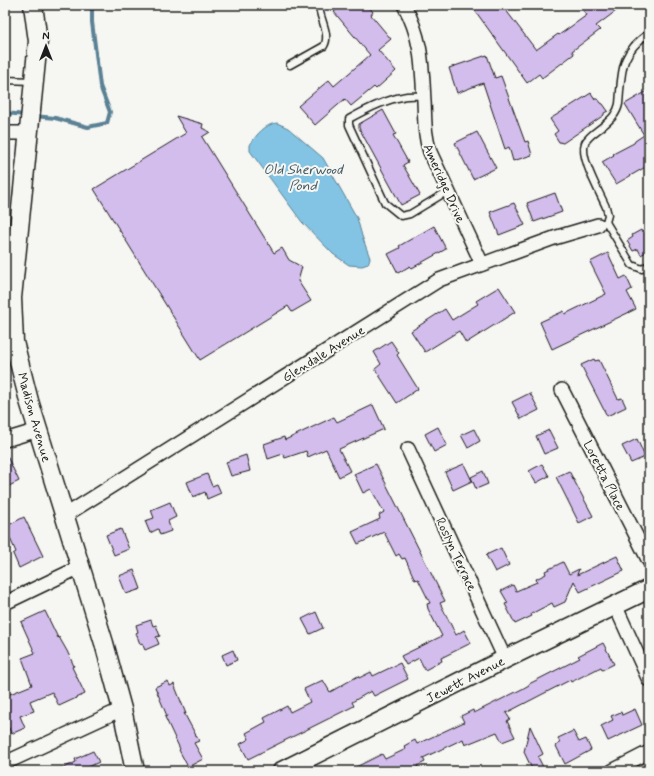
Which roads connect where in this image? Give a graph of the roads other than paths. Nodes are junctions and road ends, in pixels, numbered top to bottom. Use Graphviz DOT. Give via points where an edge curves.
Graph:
graph roads {
  1 [pos="33,5"];
  2 [pos="319,5"];
  3 [pos="404,5"];
  4 [pos="649,33"];
  5 [pos="290,66"];
  6 [pos="5,80"];
  7 [pos="33,90"];
  8 [pos="424,96"];
  9 [pos="29,130"];
  10 [pos="5,133"];
  11 [pos="448,191"];
  12 [pos="602,224"];
  13 [pos="482,264"];
  14 [pos="649,265"];
  15 [pos="562,390"];
  16 [pos="38,430"];
  17 [pos="5,440"];
  18 [pos="408,449"];
  19 [pos="64,516"];
  20 [pos="649,561"];
  21 [pos="80,567"];
  22 [pos="649,589"];
  23 [pos="5,603"];
  24 [pos="615,605"];
  25 [pos="505,659"];
  26 [pos="649,680"];
  27 [pos="122,709"];
  28 [pos="649,752"];
  29 [pos="5,763"];
  30 [pos="135,771"];
  31 [pos="282,771"];
  32 [pos="612,771"];
  1 -- 7 [label="main road, Madison Avenue" via="38,41"];
  2 -- 5 [label="lane" via="326,43"];
  3 -- 8 [label="street, Ameridge Drive" via="416,28"];
  4 -- 12 [label="lane" via="631,49 622,66 618,110 589,138 584,148 584,158 608,215"];
  6 -- 7 [label="lane"];
  7 -- 9 [label="main road, Madison Avenue"];
  8 -- 11 [label="street, Ameridge Drive" via="426,138"];
  8 -- 11 [label="lane" via="403,96 393,99 349,119 349,126 385,203 401,216 410,214"];
  9 -- 10 [label="street"];
  9 -- 16 [label="main road, Madison Avenue" via="12,298 14,342"];
  11 -- 13 [label="street, Ameridge Drive"];
  12 -- 13 [label="street, Glendale Avenue"];
  12 -- 14 [label="lane" via="632,265 642,269"];
  13 -- 19 [label="street, Glendale Avenue" via="439,280"];
  15 -- 20 [label="street, Loretta Place"];
  16 -- 17 [label="street"];
  16 -- 19 [label="main road, Madison Avenue"];
  18 -- 25 [label="street, Roslyn Terrace"];
  19 -- 21 [label="main road, Madison Avenue"];
  21 -- 23 [label="street"];
  21 -- 27 [label="main road, Madison Avenue"];
  22 -- 24 [label="main road, Jewett Avenue"];
  24 -- 25 [label="main road, Jewett Avenue"];
  24 -- 26 [label="street"];
  25 -- 31 [label="main road, Jewett Avenue"];
  27 -- 29 [label="street"];
  27 -- 30 [label="main road, Madison Avenue"];
  28 -- 32 [label="street"];
}
